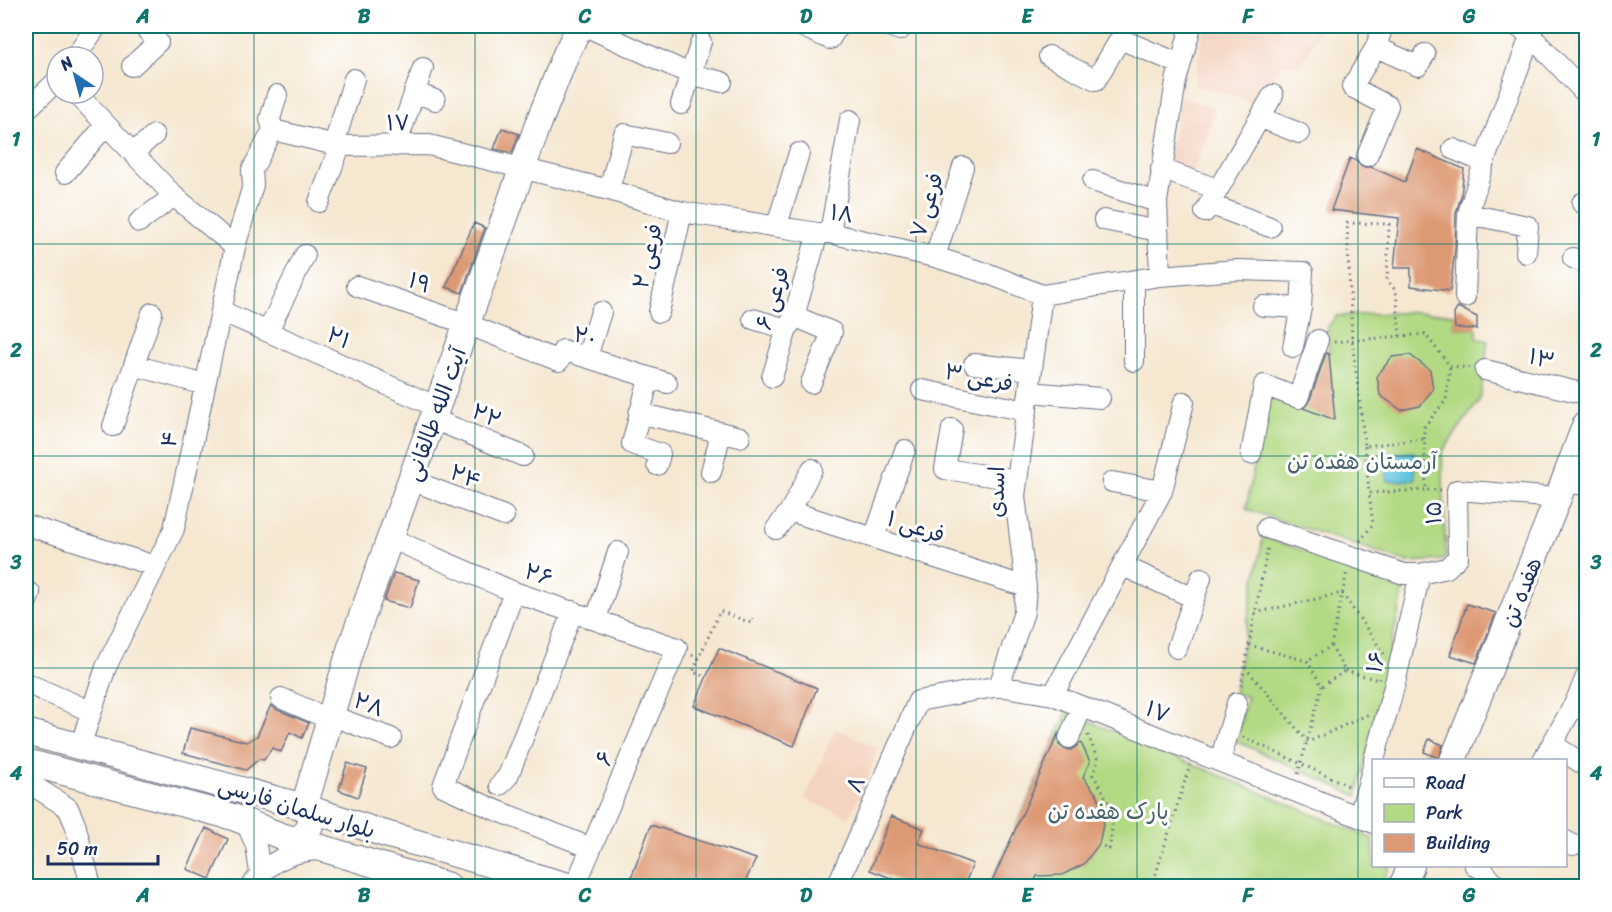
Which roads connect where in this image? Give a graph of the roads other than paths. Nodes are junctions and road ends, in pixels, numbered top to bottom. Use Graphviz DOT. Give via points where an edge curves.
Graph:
graph roads {
  1 [pos="97,26"];
  2 [pos="143,26"];
  3 [pos="582,26"];
  4 [pos="801,26"];
  5 [pos="838,26"];
  6 [pos="1383,26"];
  7 [pos="1527,29"];
  8 [pos="1193,33"];
  9 [pos="701,42"];
  10 [pos="84,45"];
  11 [pos="1376,47"];
  12 [pos="1425,54"];
  13 [pos="1049,56"];
  14 [pos="1180,64"];
  15 [pos="132,66"];
  16 [pos="423,68"];
  17 [pos="690,74"];
  18 [pos="354,79"];
  19 [pos="722,82"];
  20 [pos="45,92"];
  21 [pos="414,92"];
  22 [pos="1587,94"];
  23 [pos="278,95"];
  24 [pos="1273,95"];
  25 [pos="435,100"];
  26 [pos="681,104"];
  27 [pos="87,105"];
  28 [pos="26,110"];
  29 [pos="1261,118"];
  30 [pos="850,120"];
  31 [pos="106,125"];
  32 [pos="273,130"];
  33 [pos="1299,133"];
  34 [pos="154,135"];
  35 [pos="667,143"];
  36 [pos="337,145"];
  37 [pos="396,146"];
  38 [pos="1453,149"];
  39 [pos="133,153"];
  40 [pos="799,153"];
  41 [pos="1367,156"];
  42 [pos="1484,162"];
  43 [pos="520,165"];
  44 [pos="963,167"];
  45 [pos="1161,169"];
  46 [pos="65,173"];
  47 [pos="1093,181"];
  48 [pos="609,190"];
  49 [pos="174,196"];
  50 [pos="1210,201"];
  51 [pos="319,202"];
  52 [pos="1156,202"];
  53 [pos="682,212"];
  54 [pos="1468,214"];
  55 [pos="1104,220"];
  56 [pos="139,222"];
  57 [pos="777,225"];
  58 [pos="1270,227"];
  59 [pos="1158,231"];
  60 [pos="824,233"];
  61 [pos="235,247"];
  62 [pos="1526,253"];
  63 [pos="305,255"];
  64 [pos="935,257"];
  65 [pos="1149,278"];
  66 [pos="357,286"];
  67 [pos="1042,295"];
  68 [pos="1465,297"];
  69 [pos="1263,306"];
  70 [pos="1301,308"];
  71 [pos="221,310"];
  72 [pos="601,312"];
  73 [pos="659,312"];
  74 [pos="152,313"];
  75 [pos="753,319"];
  76 [pos="790,322"];
  77 [pos="467,324"];
  78 [pos="268,331"];
  79 [pos="587,357"];
  80 [pos="1134,361"];
  81 [pos="974,364"];
  82 [pos="134,365"];
  83 [pos="1032,370"];
  84 [pos="1485,370"];
  85 [pos="772,377"];
  86 [pos="811,383"];
  87 [pos="205,385"];
  88 [pos="922,390"];
  89 [pos="1587,394"];
  90 [pos="1100,398"];
  91 [pos="1028,402"];
  92 [pos="1184,402"];
  93 [pos="435,413"];
  94 [pos="639,413"];
  95 [pos="1587,423"];
  96 [pos="113,426"];
  97 [pos="952,429"];
  98 [pos="905,450"];
  99 [pos="1251,454"];
  100 [pos="524,456"];
  101 [pos="657,465"];
  102 [pos="812,469"];
  103 [pos="711,472"];
  104 [pos="411,480"];
  105 [pos="1017,480"];
  106 [pos="1112,482"];
  107 [pos="1570,488"];
  108 [pos="1162,490"];
  109 [pos="790,511"];
  110 [pos="504,516"];
  111 [pos="26,525"];
  112 [pos="776,529"];
  113 [pos="1268,535"];
  114 [pos="390,538"];
  115 [pos="874,538"];
  116 [pos="618,552"];
  117 [pos="155,566"];
  118 [pos="1123,566"];
  119 [pos="1420,574"];
  120 [pos="1201,578"];
  121 [pos="1026,587"];
  122 [pos="514,592"];
  123 [pos="1194,598"];
  124 [pos="573,611"];
  125 [pos="596,619"];
  126 [pos="1177,648"];
  127 [pos="677,650"];
  128 [pos="1587,677"];
  129 [pos="26,683"];
  130 [pos="999,686"];
  131 [pos="1053,695"];
  132 [pos="1242,695"];
  133 [pos="281,698"];
  134 [pos="918,701"];
  135 [pos="1083,707"];
  136 [pos="90,711"];
  137 [pos="330,717"];
  138 [pos="26,732"];
  139 [pos="1072,733"];
  140 [pos="391,738"];
  141 [pos="80,747"];
  142 [pos="1548,752"];
  143 [pos="1375,759"];
  144 [pos="1453,759"];
  145 [pos="1220,761"];
  146 [pos="1587,765"];
  147 [pos="1372,776"];
  148 [pos="26,777"];
  149 [pos="500,786"];
  150 [pos="304,807"];
  151 [pos="1366,820"];
  152 [pos="353,822"];
  153 [pos="246,823"];
  154 [pos="293,840"];
  155 [pos="591,848"];
  156 [pos="333,852"];
  157 [pos="1411,867"];
  158 [pos="1481,867"];
  159 [pos="256,880"];
  160 [pos="403,880"];
  161 [pos="92,886"];
  162 [pos="448,886"];
  163 [pos="568,886"];
  164 [pos="575,886"];
  165 [pos="837,886"];
  166 [pos="1402,886"];
  167 [pos="1496,886"];
  1 -- 10 [label="street"];
  2 -- 15 [label="street" via="158,42"];
  3 -- 17 [label="street"];
  3 -- 43 [label="main road, آیت الله طالقانی" via="566,54"];
  4 -- 5 [label="street" via="830,39"];
  6 -- 11 [label="street"];
  7 -- 22 [label="street"];
  7 -- 42 [label="street"];
  8 -- 14 [label="street"];
  9 -- 17 [label="street"];
  11 -- 12 [label="street" via="1418,66"];
  11 -- 41 [label="street" via="1352,87 1388,106"];
  13 -- 14 [label="street" via="1096,80 1120,39"];
  14 -- 45 [label="street" via="1171,131"];
  16 -- 21 [label="street"];
  17 -- 19 [label="street"];
  17 -- 26 [label="street"];
  18 -- 36 [label="street"];
  20 -- 28 [label="street"];
  21 -- 25 [label="street"];
  21 -- 37 [label="street"];
  23 -- 32 [label="street" via="270,119"];
  24 -- 29 [label="street"];
  27 -- 31 [label="street"];
  29 -- 33 [label="street"];
  29 -- 50 [label="street"];
  30 -- 60 [label="street, فرعی ۶"];
  31 -- 39 [label="street"];
  31 -- 46 [label="street"];
  32 -- 36 [label="street, ۱۷"];
  32 -- 61 [label="street, ۴" via="252,170 253,184"];
  34 -- 39 [label="street"];
  35 -- 48 [label="street" via="624,134"];
  36 -- 37 [label="street, ۱۷"];
  36 -- 51 [label="street"];
  37 -- 43 [label="street, ۱۷" via="429,145"];
  38 -- 42 [label="street"];
  39 -- 49 [label="street"];
  40 -- 57 [label="street"];
  42 -- 54 [label="street"];
  43 -- 48 [label="street, ۱۸"];
  43 -- 77 [label="main road, آیت الله طالقانی"];
  44 -- 64 [label="street, فرعی ۷"];
  45 -- 50 [label="street"];
  45 -- 52 [label="street"];
  47 -- 52 [label="street"];
  48 -- 53 [label="street, ۱۸"];
  49 -- 56 [label="street"];
  49 -- 61 [label="street"];
  50 -- 58 [label="street"];
  52 -- 59 [label="street"];
  53 -- 57 [label="street, ۱۸"];
  53 -- 73 [label="street, فرعی ۲"];
  54 -- 62 [label="street" via="1528,226"];
  54 -- 68 [label="street"];
  55 -- 59 [label="street"];
  57 -- 60 [label="street, ۱۸"];
  59 -- 65 [label="street"];
  60 -- 64 [label="street, ۱۸"];
  60 -- 76 [label="street, فرعی ۶"];
  61 -- 71 [label="street, ۴"];
  63 -- 78 [label="street"];
  64 -- 67 [label="street, ۱۸"];
  65 -- 67 [label="street"];
  65 -- 70 [label="street" via="1237,270 1303,272"];
  65 -- 80 [label="street"];
  66 -- 77 [label="street, ۱۹"];
  67 -- 83 [label="street, اسدی"];
  69 -- 70 [label="street"];
  70 -- 99 [label="street" via="1295,340 1323,341 1298,398 1264,386"];
  71 -- 78 [label="street, ۲۱"];
  71 -- 87 [label="street, ۴"];
  72 -- 79 [label="street"];
  74 -- 82 [label="street"];
  75 -- 76 [label="street"];
  76 -- 85 [label="street, فرعی ۶"];
  76 -- 86 [label="street" via="832,333"];
  77 -- 79 [label="street, ۲۰" via="559,361 563,350"];
  77 -- 93 [label="main road, آیت الله طالقانی"];
  78 -- 93 [label="street, ۲۱"];
  79 -- 94 [label="street, ۲۰" via="658,380"];
  81 -- 83 [label="street"];
  82 -- 87 [label="street"];
  82 -- 96 [label="street"];
  83 -- 91 [label="street, اسدی"];
  84 -- 89 [label="street, ۱۳"];
  87 -- 117 [label="street, ۴" via="174,529"];
  88 -- 91 [label="street, فرعی ۳"];
  90 -- 91 [label="street, فرعی ۳"];
  91 -- 105 [label="street, اسدی"];
  92 -- 108 [label="street"];
  93 -- 100 [label="street, ۲۲"];
  93 -- 104 [label="main road, آیت الله طالقانی"];
  94 -- 101 [label="street" via="632,444 660,454"];
  94 -- 103 [label="street" via="730,435"];
  95 -- 107 [label="main road, هفده تن"];
  97 -- 105 [label="street" via="945,469"];
  98 -- 115 [label="street"];
  102 -- 109 [label="street"];
  104 -- 110 [label="street, ۲۴"];
  104 -- 114 [label="main road, آیت الله طالقانی"];
  105 -- 121 [label="street, اسدی" via="1015,496"];
  106 -- 108 [label="street"];
  107 -- 119 [label="street, ۱۵" via="1457,490 1458,557 1447,568"];
  107 -- 144 [label="main road, هفده تن"];
  108 -- 118 [label="street"];
  109 -- 112 [label="street"];
  109 -- 115 [label="street, فرعی ۱"];
  111 -- 117 [label="street"];
  113 -- 119 [label="street" via="1404,574"];
  114 -- 122 [label="street, ۲۶"];
  114 -- 137 [label="main road, آیت الله طالقانی" via="371,568"];
  115 -- 121 [label="street, فرعی ۱"];
  116 -- 125 [label="street"];
  117 -- 136 [label="street, ۴" via="106,667"];
  118 -- 123 [label="street"];
  118 -- 131 [label="street"];
  119 -- 143 [label="street, ۱۶"];
  120 -- 123 [label="street"];
  121 -- 130 [label="street, اسدی" via="1024,612"];
  122 -- 124 [label="street, ۲۶"];
  122 -- 155 [label="street" via="443,786"];
  123 -- 126 [label="street"];
  124 -- 125 [label="street, ۲۶"];
  124 -- 149 [label="street" via="508,776"];
  125 -- 127 [label="street, ۲۶"];
  127 -- 155 [label="street, ۶"];
  128 -- 142 [label="street"];
  129 -- 136 [label="street"];
  130 -- 131 [label="street, ۱۷"];
  130 -- 134 [label="street, ۱۷"];
  131 -- 135 [label="street, ۱۷"];
  132 -- 145 [label="street"];
  133 -- 137 [label="street, ۲۸"];
  134 -- 165 [label="street, ۸" via="873,787"];
  135 -- 139 [label="street"];
  135 -- 145 [label="street, ۱۷"];
  136 -- 141 [label="street, ۴"];
  137 -- 140 [label="street, ۲۸"];
  137 -- 150 [label="main road, آیت الله طالقانی"];
  138 -- 141 [label="main road, بلوار سلمان فارسی"];
  141 -- 150 [label="main road, بلوار سلمان فارسی"];
  142 -- 146 [label="street"];
  145 -- 151 [label="street, ۱۷"];
  147 -- 151 [label="street, ۱۶"];
  148 -- 153 [label="main road, بلوار سلمان فارسی" via="229,816"];
  148 -- 161 [label="street" via="68,808"];
  150 -- 152 [label="main road, بلوار سلمان فارسی"];
  150 -- 154 [label="main road, آیت الله طالقانی" via="310,816 310,826 304,836"];
  152 -- 156 [label="main road" via="343,825 336,834"];
  152 -- 163 [label="main road, بلوار سلمان فارسی"];
  153 -- 154 [label="main road, بلوار سلمان فارسی"];
  153 -- 159 [label="street" via="256,845"];
  154 -- 156 [label="main road, بلوار سلمان فارسی"];
  155 -- 164 [label="street, ۶"];
  156 -- 159 [label="street" via="313,850 290,855"];
  156 -- 160 [label="main road, بلوار سلمان فارسی"];
  157 -- 166 [label="main road"];
  158 -- 167 [label="street"];
  160 -- 162 [label="main road, بلوار سلمان فارسی"];
}
